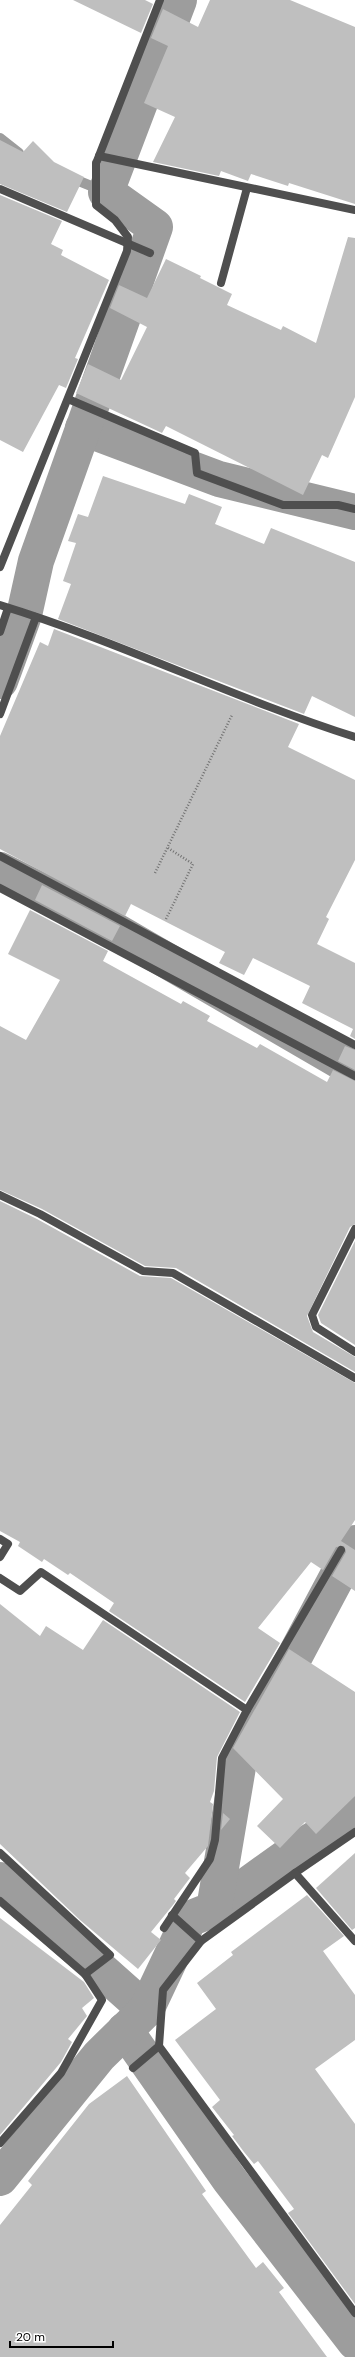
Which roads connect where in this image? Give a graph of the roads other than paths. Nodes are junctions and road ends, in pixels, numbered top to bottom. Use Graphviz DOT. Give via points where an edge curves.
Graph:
graph roads {
  1 [pos="160,0"];
  2 [pos="98,159"];
  3 [pos="247,188"];
  4 [pos="0,189"];
  5 [pos="355,210"];
  6 [pos="128,243"];
  7 [pos="150,253"];
  8 [pos="222,283"];
  9 [pos="68,399"];
  10 [pos="355,509"];
  11 [pos="0,567"];
  12 [pos="6,607"];
  13 [pos="35,616"];
  14 [pos="0,632"];
  15 [pos="3,701"];
  16 [pos="0,714"];
  17 [pos="355,737"];
  18 [pos="0,856"];
  19 [pos="0,888"];
  20 [pos="355,1046"];
  21 [pos="355,1076"];
  22 [pos="0,1195"];
  23 [pos="355,1229"];
  24 [pos="355,1352"];
  25 [pos="355,1378"];
  26 [pos="0,1539"];
  27 [pos="341,1550"];
  28 [pos="0,1558"];
  29 [pos="0,1578"];
  30 [pos="247,1710"];
  31 [pos="355,1832"];
  32 [pos="0,1853"];
  33 [pos="295,1873"];
  34 [pos="0,1901"];
  35 [pos="172,1915"];
  36 [pos="164,1928"];
  37 [pos="355,1941"];
  38 [pos="201,1942"];
  39 [pos="85,1974"];
  40 [pos="159,2046"];
  41 [pos="133,2068"];
  42 [pos="0,2143"];
  43 [pos="355,2313"];
  1 -- 2 [label="street"];
  2 -- 3 [label="street"];
  2 -- 6 [label="street" via="96,205 115,220 128,237"];
  3 -- 5 [label="street"];
  3 -- 8 [label="street"];
  4 -- 6 [label="street"];
  6 -- 7 [label="street"];
  6 -- 9 [label="street"];
  9 -- 10 [label="street" via="195,453 197,473 283,505 338,506"];
  9 -- 11 [label="street"];
  12 -- 13 [label="street"];
  12 -- 14 [label="street"];
  13 -- 15 [label="street"];
  13 -- 17 [label="street" via="130,651 241,697"];
  15 -- 16 [label="street"];
  18 -- 20 [label="street"];
  19 -- 21 [label="street"];
  22 -- 25 [label="street" via="143,1271 173,1273"];
  23 -- 24 [label="street" via="312,1315 316,1327"];
  26 -- 28 [label="street" via="8,1544"];
  27 -- 30 [label="street"];
  29 -- 30 [label="street" via="20,1591 41,1572"];
  30 -- 35 [label="street" via="222,1758 215,1840 210,1859"];
  31 -- 33 [label="street"];
  32 -- 39 [label="street" via="109,1955"];
  33 -- 37 [label="street"];
  33 -- 38 [label="street"];
  34 -- 39 [label="street"];
  35 -- 36 [label="street"];
  35 -- 38 [label="street"];
  38 -- 40 [label="street" via="162,1990"];
  39 -- 42 [label="street" via="102,2000 61,2073"];
  40 -- 41 [label="street"];
  40 -- 43 [label="street"];
}
